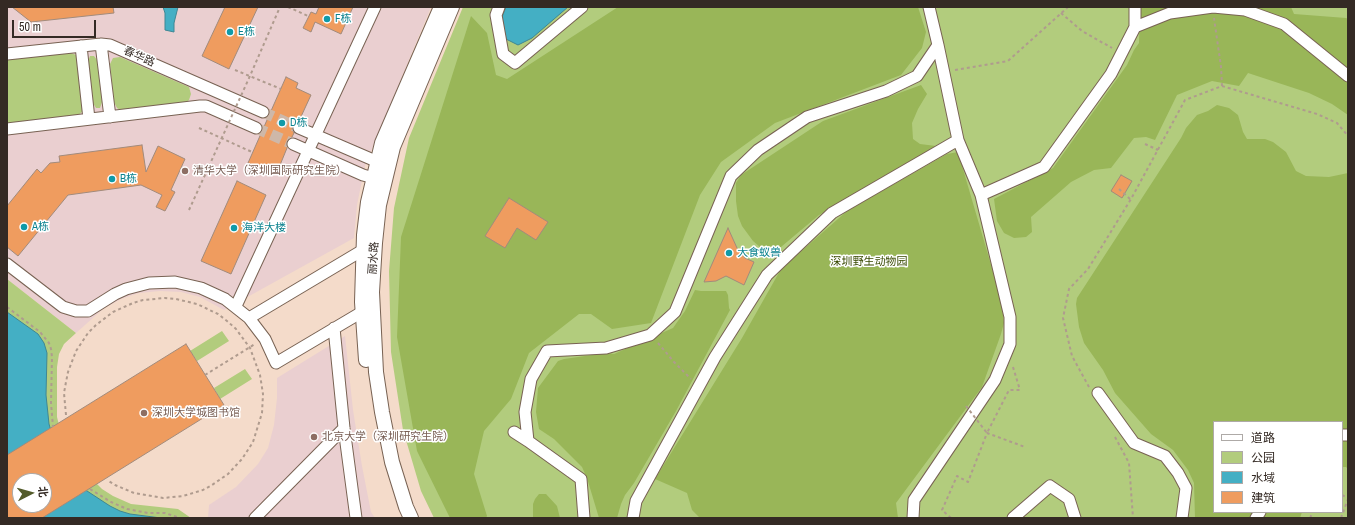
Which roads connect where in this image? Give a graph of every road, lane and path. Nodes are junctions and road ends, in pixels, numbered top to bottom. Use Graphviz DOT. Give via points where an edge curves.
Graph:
graph roads {
  1 [pos="280,7"];
  2 [pos="288,7"];
  3 [pos="375,7"];
  4 [pos="441,7"];
  5 [pos="452,7"];
  6 [pos="499,7"];
  7 [pos="582,7"];
  8 [pos="929,7"];
  9 [pos="1068,7"];
  10 [pos="1135,7"];
  11 [pos="1213,7"];
  12 [pos="1061,13"];
  13 [pos="308,16"];
  14 [pos="1135,27"];
  15 [pos="101,44"];
  16 [pos="938,45"];
  17 [pos="81,46"];
  18 [pos="1121,53"];
  19 [pos="7,54"];
  20 [pos="235,70"];
  21 [pos="943,72"];
  22 [pos="250,76"];
  23 [pos="1348,76"];
  24 [pos="1222,86"];
  25 [pos="280,89"];
  26 [pos="213,90"];
  27 [pos="206,106"];
  28 [pos="263,112"];
  29 [pos="110,117"];
  30 [pos="89,119"];
  31 [pos="199,128"];
  32 [pos="256,128"];
  33 [pos="299,128"];
  34 [pos="7,129"];
  35 [pos="315,135"];
  36 [pos="1348,136"];
  37 [pos="221,138"];
  38 [pos="958,140"];
  39 [pos="293,144"];
  40 [pos="1145,144"];
  41 [pos="1158,150"];
  42 [pos="308,151"];
  43 [pos="252,152"];
  44 [pos="378,162"];
  45 [pos="380,176"];
  46 [pos="1119,189"];
  47 [pos="981,195"];
  48 [pos="1131,199"];
  49 [pos="189,210"];
  50 [pos="363,250"];
  51 [pos="7,264"];
  52 [pos="236,306"];
  53 [pos="7,307"];
  54 [pos="362,312"];
  55 [pos="249,318"];
  56 [pos="334,328"];
  57 [pos="650,335"];
  58 [pos="250,348"];
  59 [pos="1002,364"];
  60 [pos="205,375"];
  61 [pos="699,386"];
  62 [pos="1094,391"];
  63 [pos="966,406"];
  64 [pos="66,415"];
  65 [pos="53,427"];
  66 [pos="344,428"];
  67 [pos="514,432"];
  68 [pos="986,433"];
  69 [pos="1115,437"];
  70 [pos="528,441"];
  71 [pos="1025,447"];
  72 [pos="107,480"];
  73 [pos="90,489"];
  74 [pos="1348,499"];
  75 [pos="1343,513"];
  76 [pos="180,518"];
  77 [pos="255,518"];
  78 [pos="356,518"];
  79 [pos="401,518"];
  80 [pos="411,518"];
  81 [pos="584,518"];
  82 [pos="633,518"];
  83 [pos="913,518"];
  84 [pos="951,518"];
  85 [pos="1013,518"];
  86 [pos="1074,518"];
  87 [pos="1133,518"];
  88 [pos="1182,518"];
  1 -- 22 [label="path, bridge"];
  2 -- 13 [label="path"];
  3 -- 35 [label="street"];
  4 -- 44 [label="main road, 丽水路" via="382,143"];
  5 -- 45 [label="main road, 丽水路"];
  6 -- 7 [label="street" via="496,15 503,54 515,63"];
  8 -- 16 [label="street"];
  9 -- 12 [label="path"];
  10 -- 14 [label="street"];
  11 -- 14 [label="street" via="1170,13"];
  11 -- 23 [label="street" via="1245,10 1284,24"];
  11 -- 24 [label="path"];
  12 -- 18 [label="path" via="1082,31"];
  12 -- 21 [label="path" via="1008,61"];
  14 -- 18 [label="street"];
  15 -- 17 [label="street, 春华路"];
  15 -- 26 [label="street, 春华路" via="116,46"];
  15 -- 29 [label="street"];
  16 -- 21 [label="street"];
  16 -- 57 [label="street" via="917,76 886,91 807,117 758,150 732,176 675,312"];
  17 -- 19 [label="street, 春华路"];
  17 -- 30 [label="street"];
  18 -- 47 [label="street" via="1111,74 1044,167"];
  20 -- 22 [label="path"];
  21 -- 38 [label="street"];
  22 -- 25 [label="path"];
  22 -- 37 [label="path, bridge"];
  24 -- 36 [label="path" via="1317,114 1336,123"];
  24 -- 41 [label="path" via="1185,100"];
  26 -- 27 [label="street"];
  26 -- 28 [label="street, 春华路"];
  27 -- 29 [label="street"];
  27 -- 32 [label="street"];
  29 -- 30 [label="street"];
  30 -- 34 [label="street"];
  31 -- 37 [label="path"];
  33 -- 35 [label="street"];
  35 -- 42 [label="street"];
  35 -- 44 [label="street"];
  37 -- 43 [label="path"];
  37 -- 49 [label="path, bridge"];
  38 -- 47 [label="street"];
  38 -- 61 [label="street" via="832,213 767,275 714,357"];
  39 -- 42 [label="street"];
  40 -- 41 [label="path"];
  41 -- 48 [label="path"];
  42 -- 45 [label="street" via="363,175"];
  42 -- 52 [label="street"];
  44 -- 45 [label="main road, 丽水路"];
  45 -- 50 [label="main road, 丽水路" via="368,202"];
  45 -- 80 [label="main road, 丽水路" via="372,292 375,358 392,462"];
  46 -- 48 [label="path"];
  47 -- 59 [label="street" via="1010,317 1010,344"];
  48 -- 62 [label="path" via="1088,269 1069,289 1063,318 1072,356"];
  50 -- 54 [label="main road, 丽水路"];
  50 -- 55 [label="street"];
  51 -- 52 [label="street" via="63,307 76,312 88,311 126,289 163,282 202,288"];
  52 -- 55 [label="street"];
  53 -- 65 [label="path" via="40,332 49,343"];
  54 -- 56 [label="street"];
  54 -- 79 [label="main road, 丽水路" via="373,412 384,463"];
  55 -- 56 [label="street" via="265,339 276,363"];
  56 -- 66 [label="street"];
  57 -- 61 [label="path"];
  57 -- 70 [label="street" via="606,348 547,351 531,380 525,412"];
  58 -- 60 [label="path"];
  58 -- 64 [label="path" via="227,321 197,304 176,298 154,298 122,307 92,329 81,342 71,361 64,393"];
  58 -- 72 [label="path" via="258,365 262,384 262,413 253,442 235,467 203,490 174,497 134,493"];
  59 -- 68 [label="path, bridge" via="1013,367 1020,390 1009,390"];
  59 -- 83 [label="street" via="996,380 914,500"];
  61 -- 82 [label="street" via="636,501"];
  62 -- 88 [label="street" via="1134,443 1165,456 1178,473 1186,488"];
  63 -- 68 [label="path, bridge"];
  66 -- 77 [label="street"];
  66 -- 78 [label="street"];
  67 -- 70 [label="street"];
  68 -- 71 [label="path"];
  68 -- 84 [label="path" via="968,482 957,476 942,510"];
  69 -- 87 [label="path" via="1129,463"];
  70 -- 81 [label="street" via="582,479"];
  73 -- 76 [label="path" via="127,509 165,513"];
  74 -- 75 [label="path"];
  85 -- 86 [label="street" via="1050,486 1069,499"];
}
